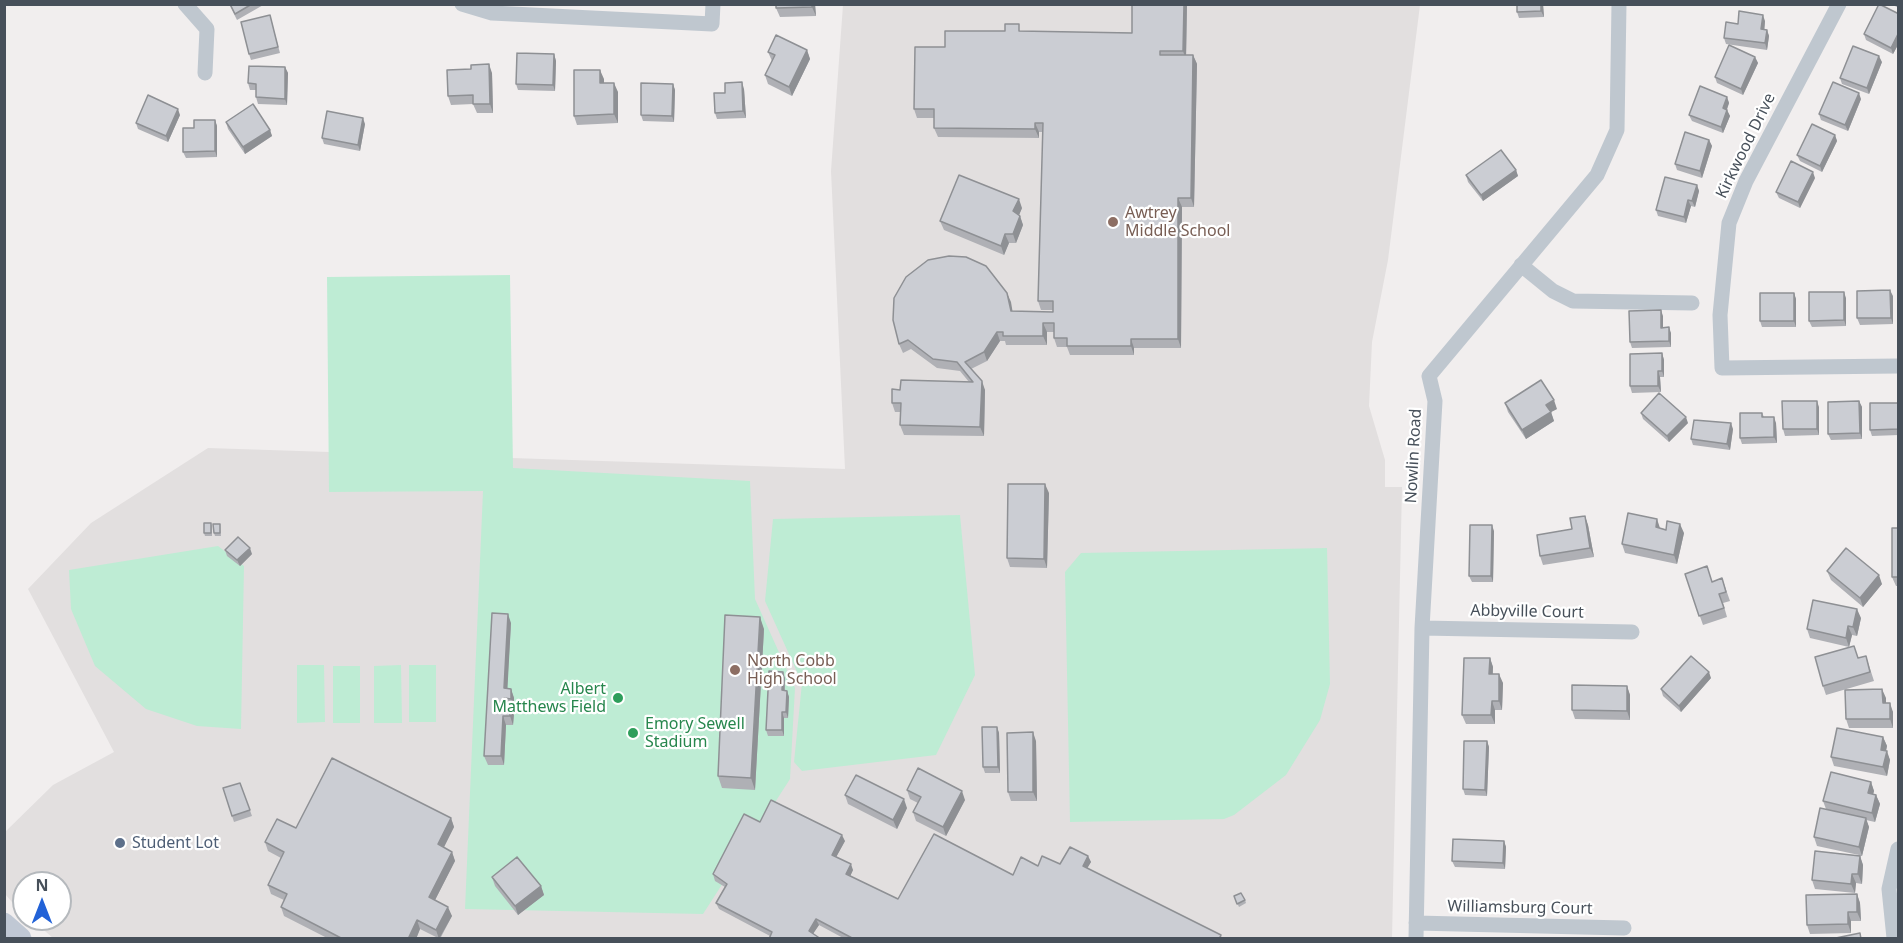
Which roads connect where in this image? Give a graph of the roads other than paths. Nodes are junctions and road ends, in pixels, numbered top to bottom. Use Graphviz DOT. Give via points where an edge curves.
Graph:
graph roads {
  1 [pos="185,4"];
  2 [pos="462,4"];
  3 [pos="713,4"];
  4 [pos="1619,4"];
  5 [pos="1839,4"];
  6 [pos="205,73"];
  7 [pos="1521,265"];
  8 [pos="1692,303"];
  9 [pos="1899,366"];
  10 [pos="1422,628"];
  11 [pos="1632,632"];
  12 [pos="1899,849"];
  13 [pos="4,923"];
  14 [pos="1623,928"];
  15 [pos="1416,931"];
  16 [pos="21,939"];
  17 [pos="1894,939"];
  1 -- 6 [label="street" via="207,29"];
  2 -- 3 [label="street" via="492,13 712,24"];
  4 -- 7 [label="street, Nowlin Road" via="1617,130 1597,175"];
  5 -- 9 [label="street, Kirkwood Drive" via="1746,181 1729,223 1720,315 1722,368"];
  7 -- 8 [label="street" via="1553,291 1573,301"];
  7 -- 10 [label="street, Nowlin Road" via="1430,376 1435,401"];
  10 -- 11 [label="street, Abbyville Court"];
  10 -- 15 [label="street, Nowlin Road"];
  12 -- 17 [label="street" via="1889,889"];
  13 -- 16 [label="main road"];
  14 -- 15 [label="street, Williamsburg Court"];
}
